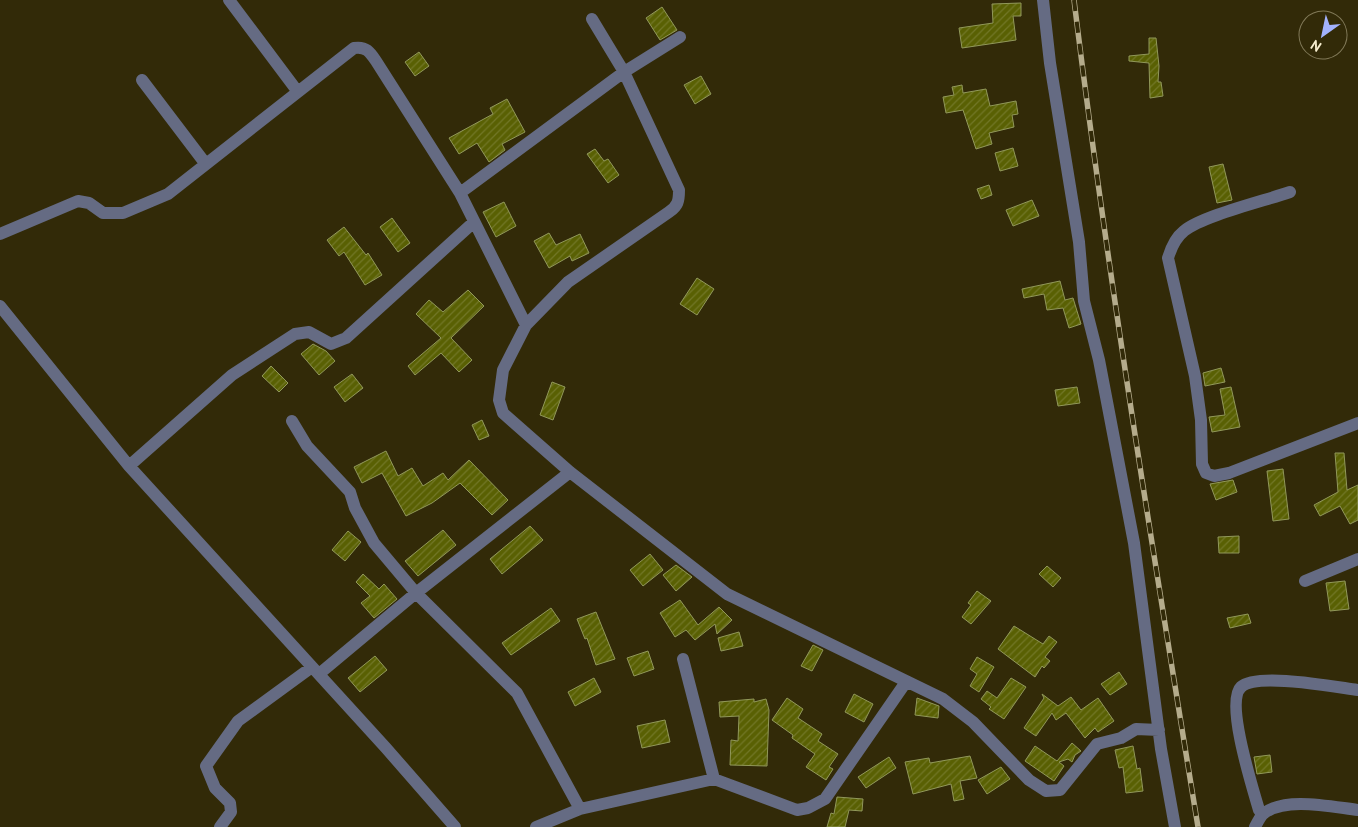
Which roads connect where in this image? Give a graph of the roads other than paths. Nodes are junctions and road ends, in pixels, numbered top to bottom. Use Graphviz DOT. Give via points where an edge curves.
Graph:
graph roads {
  1 [pos="229,0"];
  2 [pos="1043,0"];
  3 [pos="592,19"];
  4 [pos="680,37"];
  5 [pos="624,72"];
  6 [pos="142,80"];
  7 [pos="298,92"];
  8 [pos="205,164"];
  9 [pos="1290,192"];
  10 [pos="460,193"];
  11 [pos="474,222"];
  12 [pos="0,234"];
  13 [pos="0,306"];
  14 [pos="526,325"];
  15 [pos="292,421"];
  16 [pos="1358,423"];
  17 [pos="129,466"];
  18 [pos="570,472"];
  19 [pos="1358,559"];
  20 [pos="1305,581"];
  21 [pos="416,593"];
  22 [pos="683,659"];
  23 [pos="315,671"];
  24 [pos="906,682"];
  25 [pos="1358,690"];
  26 [pos="1158,730"];
  27 [pos="714,779"];
  28 [pos="580,809"];
  29 [pos="1358,810"];
  30 [pos="1262,814"];
  31 [pos="220,827"];
  32 [pos="455,827"];
  33 [pos="536,827"];
  34 [pos="1175,827"];
  35 [pos="1255,827"];
  1 -- 7 [label="street"];
  2 -- 26 [label="street" via="1079,242 1084,301 1099,360 1134,543"];
  3 -- 5 [label="street"];
  4 -- 5 [label="street"];
  5 -- 10 [label="street"];
  5 -- 14 [label="street" via="679,190 679,200 669,212 568,282"];
  6 -- 8 [label="street"];
  7 -- 8 [label="street"];
  7 -- 10 [label="street" via="354,48 368,50"];
  8 -- 12 [label="street" via="168,194 123,213 103,213 89,203 78,202"];
  9 -- 16 [label="street" via="1197,223 1172,245 1168,258 1195,376 1202,464 1206,472 1214,476 1229,473"];
  10 -- 11 [label="street"];
  11 -- 14 [label="street"];
  11 -- 17 [label="street" via="346,338 331,344 309,332 295,334 232,375"];
  13 -- 17 [label="street"];
  14 -- 18 [label="street" via="503,370 499,400 503,413"];
  15 -- 21 [label="street" via="307,446 350,492 374,543"];
  17 -- 23 [label="street"];
  18 -- 21 [label="street"];
  18 -- 24 [label="street" via="727,594"];
  19 -- 20 [label="street"];
  21 -- 23 [label="street"];
  21 -- 28 [label="street" via="517,692"];
  22 -- 27 [label="street"];
  23 -- 31 [label="street" via="238,721 206,766 215,788 230,803 231,812"];
  23 -- 32 [label="street"];
  24 -- 26 [label="street" via="943,699 972,722 1029,780 1046,790 1060,790 1097,744 1122,738 1136,729"];
  24 -- 27 [label="street" via="825,799 808,808 796,810"];
  25 -- 30 [label="street" via="1275,681 1254,681 1241,687 1235,708 1249,775 1258,810"];
  26 -- 34 [label="street"];
  27 -- 28 [label="street"];
  28 -- 33 [label="street"];
  29 -- 30 [label="street" via="1303,804 1276,807"];
  30 -- 35 [label="street"];
}
